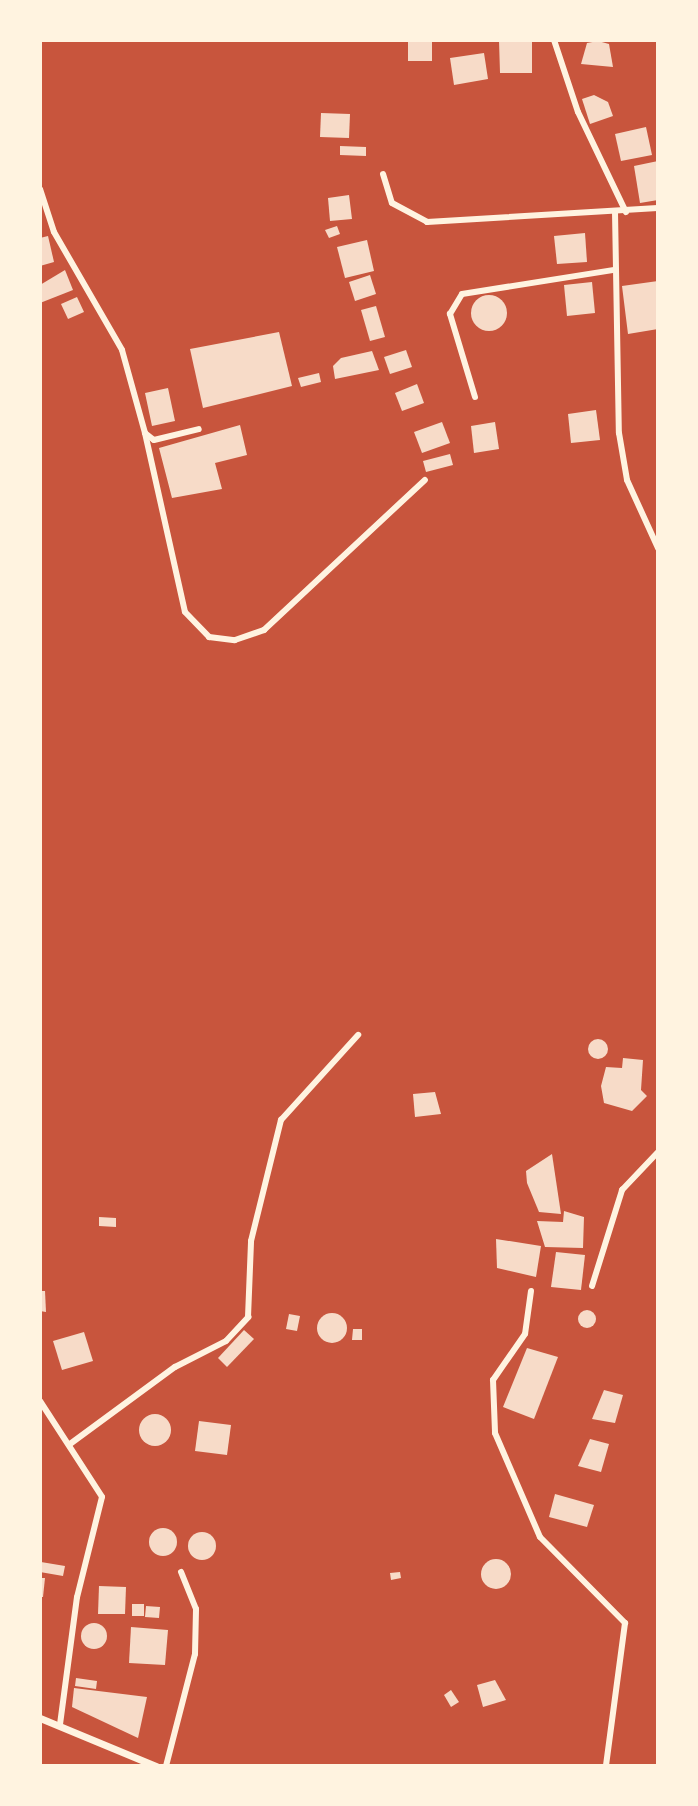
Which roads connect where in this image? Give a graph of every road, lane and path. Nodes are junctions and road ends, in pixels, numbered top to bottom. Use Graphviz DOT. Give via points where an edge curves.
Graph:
graph roads {
  1 [pos="554,40"];
  2 [pos="383,174"];
  3 [pos="40,189"];
  4 [pos="658,208"];
  5 [pos="615,212"];
  6 [pos="626,212"];
  7 [pos="614,270"];
  8 [pos="475,397"];
  9 [pos="199,429"];
  10 [pos="145,433"];
  11 [pos="425,480"];
  12 [pos="658,548"];
  13 [pos="358,1035"];
  14 [pos="658,1152"];
  15 [pos="592,1286"];
  16 [pos="531,1291"];
  17 [pos="40,1401"];
  18 [pos="70,1444"];
  19 [pos="181,1572"];
  20 [pos="40,1718"];
  21 [pos="60,1724"];
  22 [pos="156,1766"];
  23 [pos="166,1766"];
  24 [pos="606,1766"];
  1 -- 6 [label="street" via="578,112"];
  2 -- 5 [label="street" via="392,203 427,222"];
  3 -- 10 [label="street" via="54,232 122,350"];
  4 -- 6 [label="street"];
  5 -- 6 [label="street"];
  5 -- 7 [label="street"];
  7 -- 8 [label="street" via="462,294 450,314"];
  7 -- 12 [label="street" via="619,433 627,480"];
  9 -- 10 [label="street" via="154,440"];
  10 -- 11 [label="street" via="185,612 209,637 235,640 264,630"];
  13 -- 18 [label="street" via="281,1120 251,1241 248,1317 226,1341 175,1367"];
  14 -- 15 [label="street" via="622,1190"];
  16 -- 24 [label="street" via="525,1334 493,1380 495,1433 540,1537 625,1623"];
  17 -- 18 [label="street"];
  18 -- 21 [label="street" via="95,1475 102,1512 77,1597"];
  19 -- 23 [label="street" via="196,1609 195,1654"];
  20 -- 21 [label="street"];
  21 -- 22 [label="street"];
}
